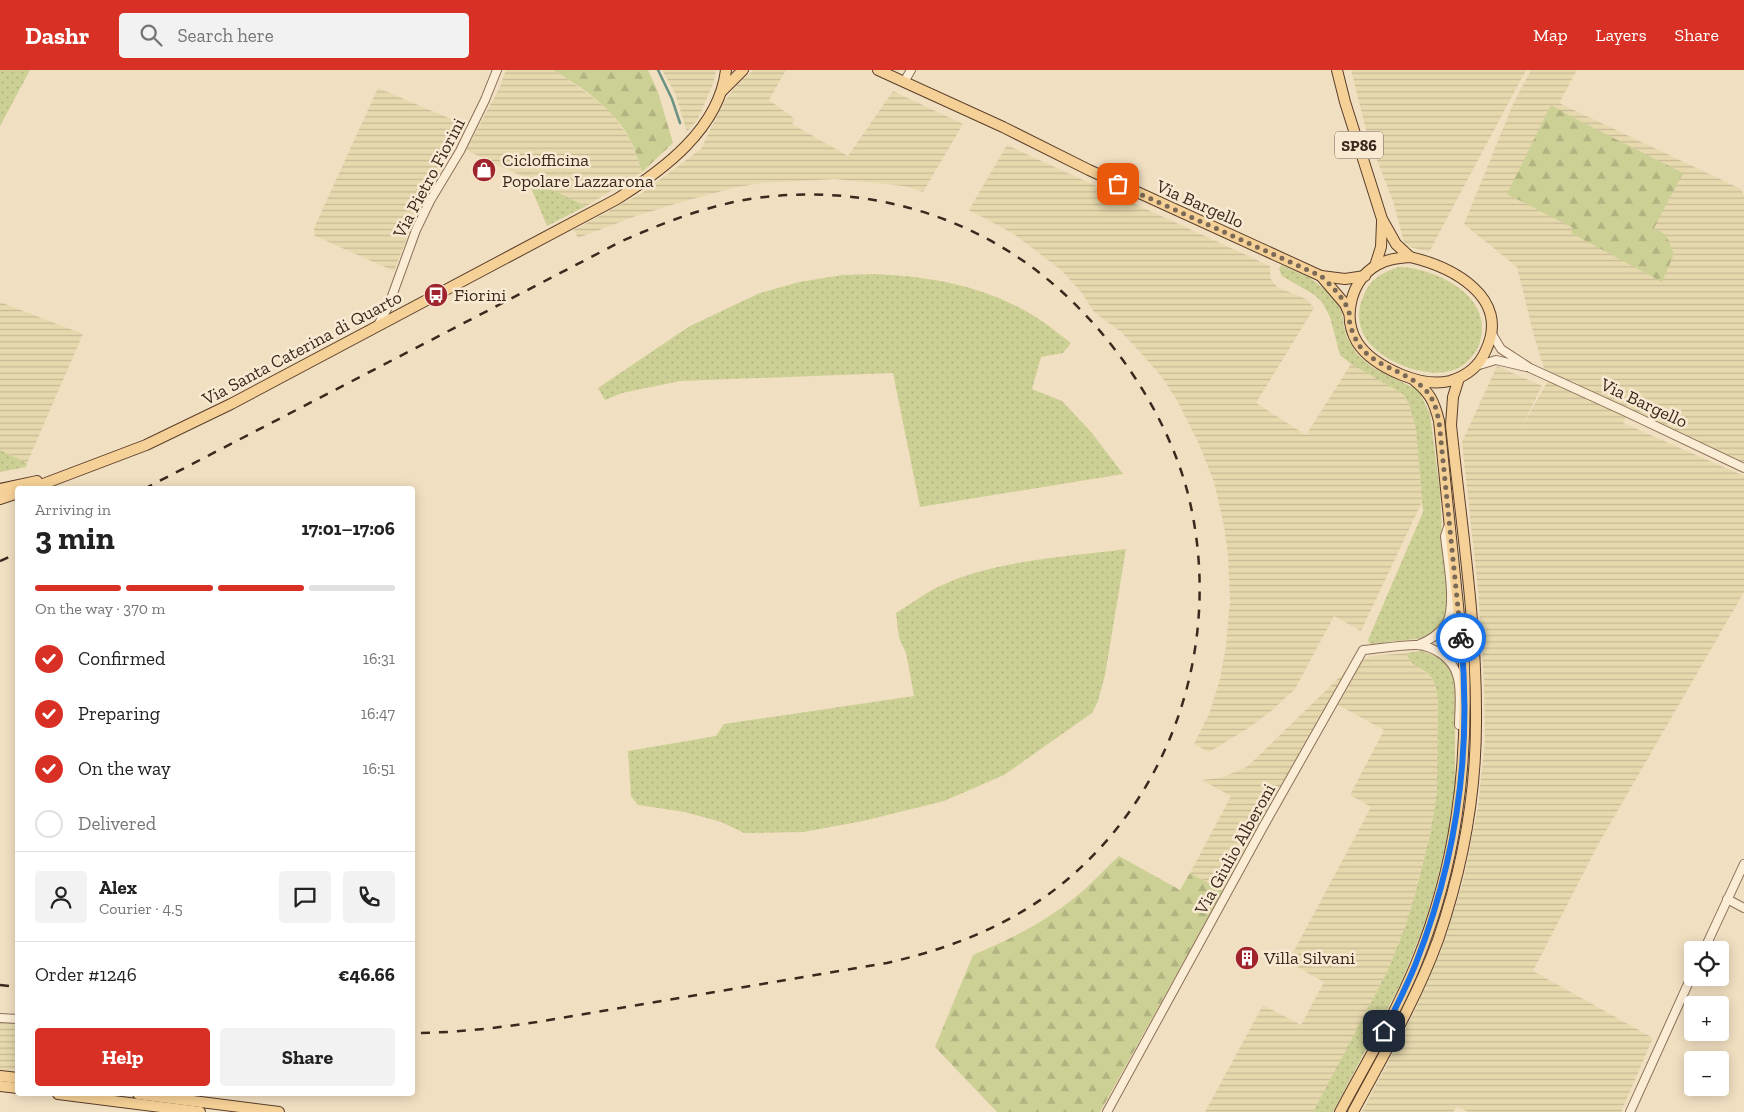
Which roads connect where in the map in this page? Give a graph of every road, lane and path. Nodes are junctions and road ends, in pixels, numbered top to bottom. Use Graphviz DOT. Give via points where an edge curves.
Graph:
graph roads {
  1 [pos="497,70"];
  2 [pos="726,70"];
  3 [pos="743,70"];
  4 [pos="878,70"];
  5 [pos="911,70"];
  6 [pos="1337,70"];
  7 [pos="904,82"];
  8 [pos="720,94"];
  9 [pos="1382,219"];
  10 [pos="1410,258"];
  11 [pos="1375,266"];
  12 [pos="1321,276"];
  13 [pos="1365,276"];
  14 [pos="1349,313"];
  15 [pos="376,327"];
  16 [pos="1492,334"];
  17 [pos="1476,366"];
  18 [pos="1530,368"];
  19 [pos="1459,378"];
  20 [pos="1414,380"];
  21 [pos="1744,468"];
  22 [pos="77,471"];
  23 [pos="38,486"];
  24 [pos="0,488"];
  25 [pos="15,494"];
  26 [pos="0,499"];
  27 [pos="1450,523"];
  28 [pos="1418,645"];
  29 [pos="1463,770"];
  30 [pos="1744,864"];
  31 [pos="1727,899"];
  32 [pos="1744,908"];
  33 [pos="1708,941"];
  34 [pos="1687,986"];
  35 [pos="0,1018"];
  36 [pos="15,1019"];
  37 [pos="0,1076"];
  38 [pos="15,1078"];
  39 [pos="0,1086"];
  40 [pos="15,1088"];
  41 [pos="74,1096"];
  42 [pos="156,1096"];
  43 [pos="200,1112"];
  44 [pos="279,1112"];
  45 [pos="1107,1112"];
  46 [pos="1340,1112"];
  47 [pos="1353,1112"];
  48 [pos="1630,1112"];
  1 -- 15 [label="street, Via Pietro Fiorini" via="460,151 416,230 388,307"];
  2 -- 8 [label="main road, Via Santa Caterina di Quarto"];
  3 -- 8 [label="main road, Via Santa Caterina di Quarto"];
  4 -- 7 [label="main road, Via Bargello"];
  5 -- 7 [label="street"];
  6 -- 9 [label="main road, SP86" via="1344,102"];
  7 -- 12 [label="main road, Via Bargello"];
  8 -- 15 [label="main road, Via Santa Caterina di Quarto" via="702,127 677,155 644,182"];
  9 -- 10 [label="main road, SP86" via="1396,244"];
  9 -- 11 [label="main road, SP86" via="1382,247"];
  10 -- 11 [label="main road" via="1398,258"];
  10 -- 16 [label="main road" via="1448,270 1475,289 1490,312"];
  11 -- 13 [label="main road"];
  12 -- 13 [label="main road, Via Bargello" via="1345,279"];
  12 -- 14 [label="main road, Via Bargello"];
  13 -- 14 [label="main road" via="1356,288"];
  14 -- 20 [label="main road" via="1356,340 1369,356"];
  15 -- 22 [label="main road, Via Santa Caterina di Quarto" via="188,425"];
  16 -- 17 [label="main road"];
  16 -- 18 [label="street, Via Bargello" via="1501,348"];
  17 -- 18 [label="street, Via Bargello" via="1496,360"];
  17 -- 19 [label="main road"];
  18 -- 21 [label="street, Via Bargello"];
  19 -- 20 [label="main road" via="1434,383"];
  19 -- 47 [label="main road" via="1453,397 1451,425 1476,686 1472,796 1456,876 1438,940 1405,1015"];
  20 -- 27 [label="main road" via="1433,400 1439,421"];
  22 -- 23 [label="main road, Via Santa Caterina di Quarto"];
  22 -- 24 [label="main road, Via Santa Caterina di Quarto"];
  25 -- 26 [label="main road"];
  27 -- 28 [label="street" via="1445,536 1452,603 1450,615 1436,636"];
  27 -- 29 [label="main road" via="1464,664"];
  28 -- 29 [label="street" via="1443,655 1457,674 1458,751"];
  28 -- 45 [label="street, Via Giulio Alberoni" via="1363,650"];
  29 -- 46 [label="main road" via="1453,840 1428,931 1402,995"];
  30 -- 31 [label="street"];
  31 -- 32 [label="street"];
  31 -- 33 [label="street"];
  34 -- 48 [label="street"];
  35 -- 36 [label="street"];
  37 -- 38 [label="main road"];
  39 -- 40 [label="main road"];
  41 -- 43 [label="main road"];
  42 -- 44 [label="main road"];
}
